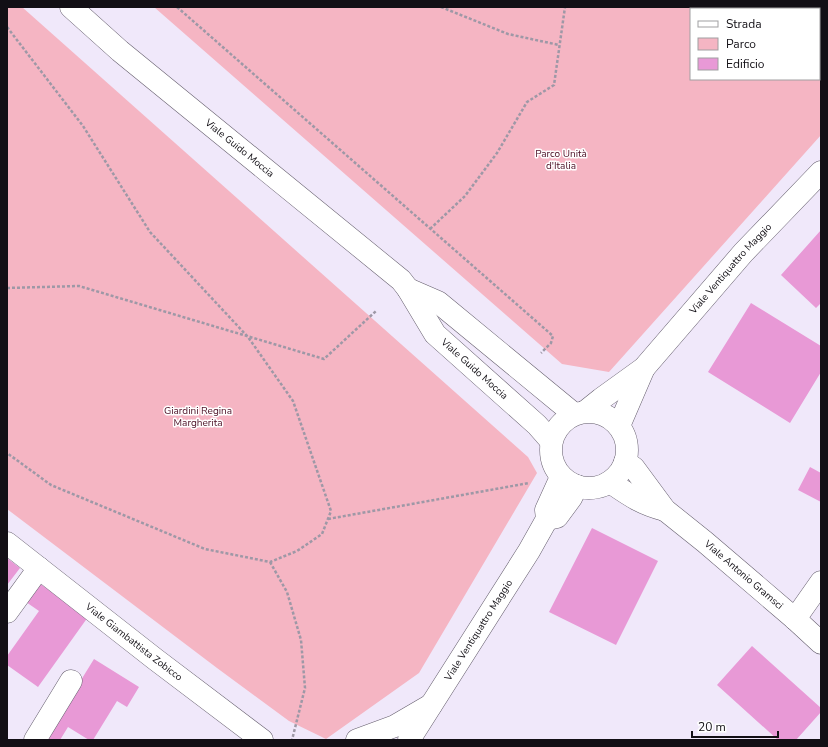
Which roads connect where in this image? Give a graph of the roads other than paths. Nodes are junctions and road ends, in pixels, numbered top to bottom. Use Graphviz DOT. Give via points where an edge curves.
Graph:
graph roads {
  1 [pos="71,7"];
  2 [pos="821,172"];
  3 [pos="408,289"];
  4 [pos="644,368"];
  5 [pos="580,412"];
  6 [pos="619,426"];
  7 [pos="551,441"];
  8 [pos="625,462"];
  9 [pos="569,481"];
  10 [pos="610,482"];
  11 [pos="664,510"];
  12 [pos="7,543"];
  13 [pos="39,568"];
  14 [pos="821,582"];
  15 [pos="7,612"];
  16 [pos="795,619"];
  17 [pos="821,643"];
  18 [pos="71,681"];
  19 [pos="431,705"];
  20 [pos="35,740"];
  21 [pos="262,740"];
  22 [pos="357,740"];
  23 [pos="409,740"];
  1 -- 3 [label="main road, Viale Guido Moccia" via="120,51 401,280"];
  2 -- 4 [label="main road, Viale Ventiquattro Maggio" via="743,253"];
  3 -- 5 [label="main road, Viale Guido Moccia" via="438,302"];
  3 -- 7 [label="main road, Viale Guido Moccia" via="435,334 537,425"];
  4 -- 5 [label="main road, Viale Ventiquattro Maggio"];
  4 -- 6 [label="main road, Viale Ventiquattro Maggio"];
  5 -- 6 [label="main road, Viale Guido Moccia" via="599,412"];
  5 -- 7 [label="main road" via="563,420"];
  6 -- 8 [label="main road" via="627,450"];
  7 -- 9 [label="main road" via="550,454 554,466"];
  8 -- 10 [label="main road"];
  8 -- 11 [label="main road, Viale Antonio Gramsci" via="634,468"];
  9 -- 10 [label="main road" via="585,488 598,487"];
  9 -- 19 [label="main road, Viale Ventiquattro Maggio" via="571,498 557,517 547,519"];
  10 -- 11 [label="main road, Viale Antonio Gramsci" via="637,501"];
  11 -- 16 [label="main road, Viale Antonio Gramsci"];
  12 -- 13 [label="main road, Viale Giambattista Zobicco"];
  13 -- 15 [label="main road"];
  13 -- 21 [label="main road, Viale Giambattista Zobicco"];
  14 -- 16 [label="main road"];
  16 -- 17 [label="main road, Viale Antonio Gramsci"];
  18 -- 20 [label="main road"];
  19 -- 22 [label="main road" via="395,726"];
  19 -- 23 [label="main road, Viale Ventiquattro Maggio"];
}
